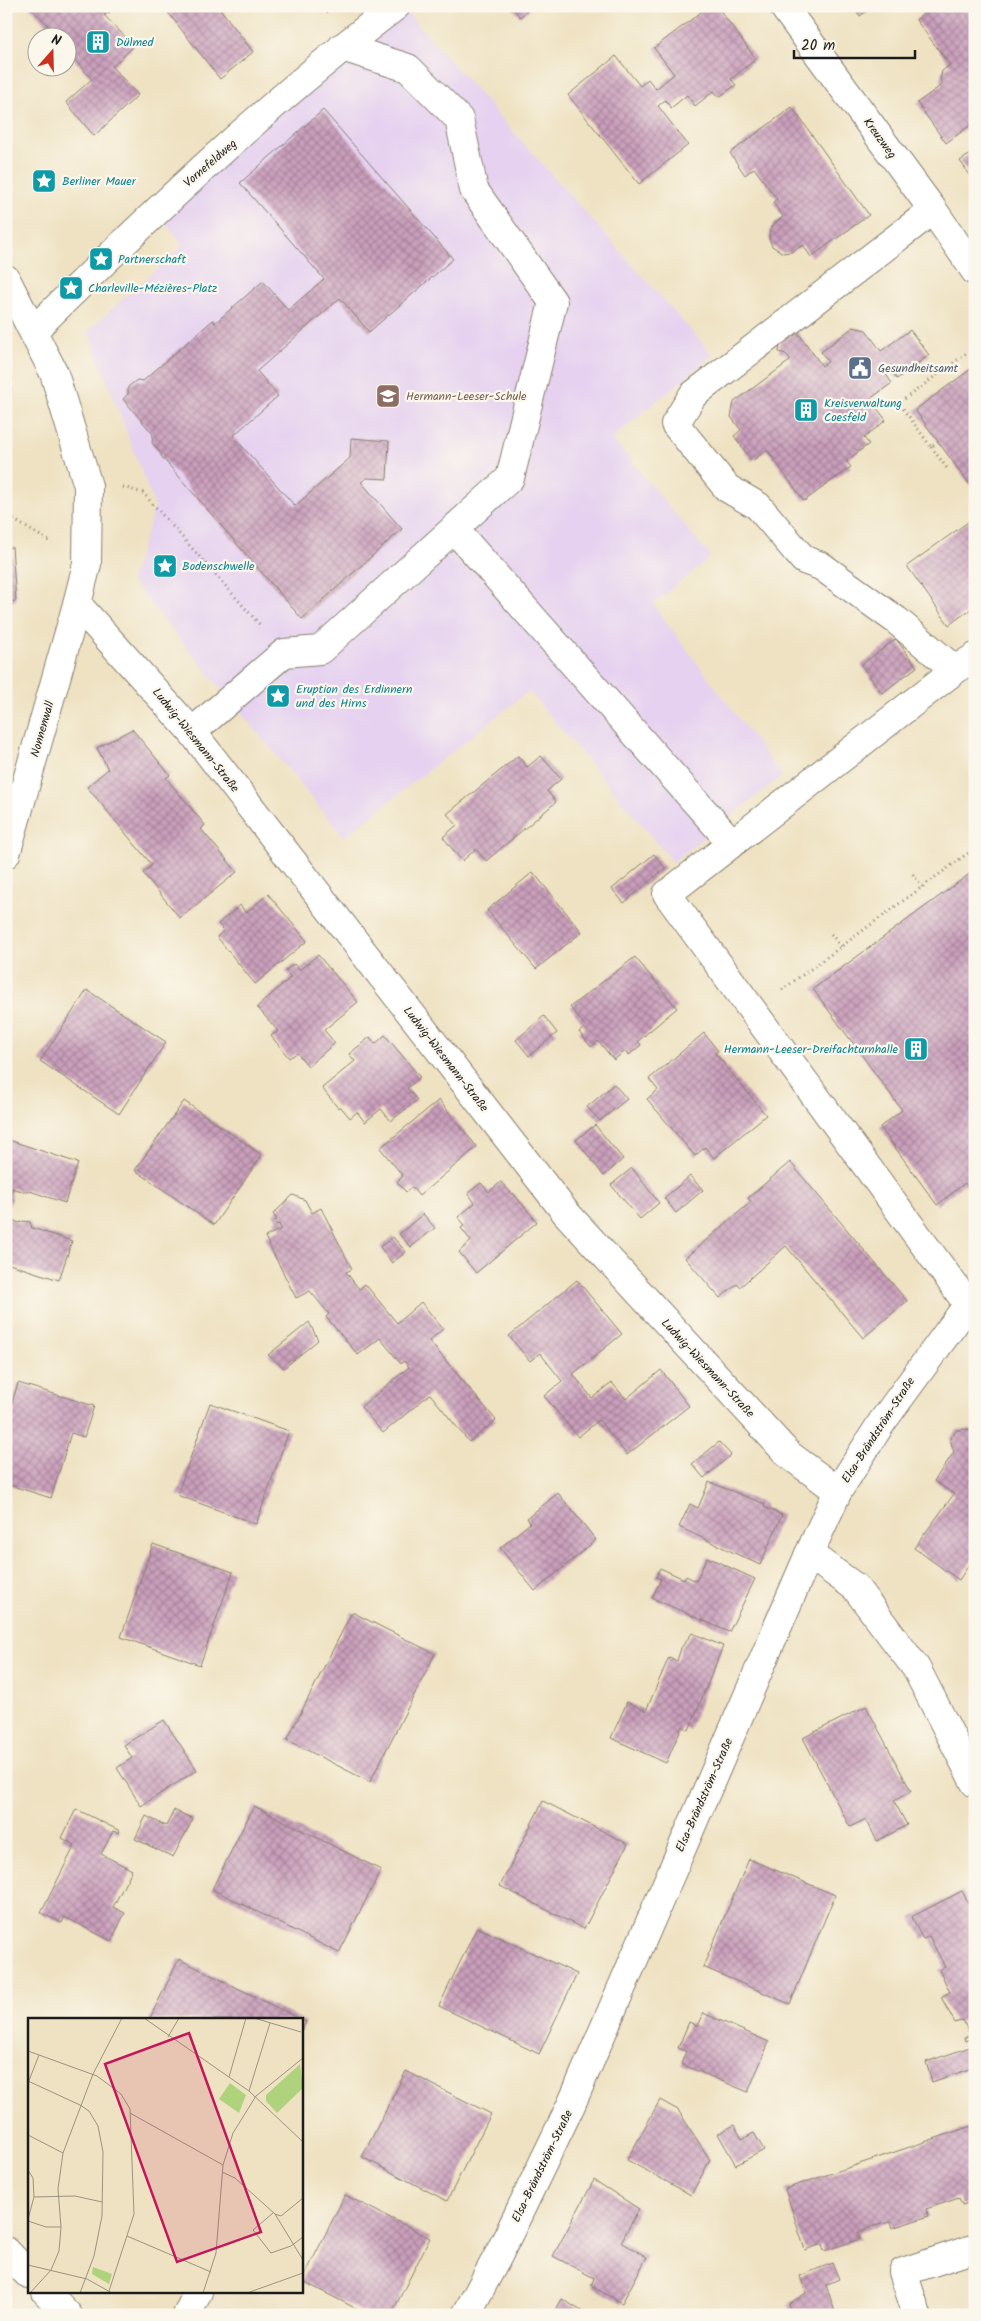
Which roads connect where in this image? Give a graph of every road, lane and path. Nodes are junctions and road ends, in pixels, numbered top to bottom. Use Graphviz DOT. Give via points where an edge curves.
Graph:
graph roads {
  1 [pos="396,6"];
  2 [pos="783,6"];
  3 [pos="342,47"];
  4 [pos="933,210"];
  5 [pos="975,272"];
  6 [pos="6,279"];
  7 [pos="34,330"];
  8 [pos="975,346"];
  9 [pos="938,442"];
  10 [pos="931,447"];
  11 [pos="948,471"];
  12 [pos="88,486"];
  13 [pos="6,507"];
  14 [pos="455,530"];
  15 [pos="87,564"];
  16 [pos="78,604"];
  17 [pos="284,653"];
  18 [pos="965,664"];
  19 [pos="192,732"];
  20 [pos="971,832"];
  21 [pos="975,837"];
  22 [pos="732,843"];
  23 [pos="975,848"];
  24 [pos="6,854"];
  25 [pos="913,874"];
  26 [pos="922,887"];
  27 [pos="831,934"];
  28 [pos="840,947"];
  29 [pos="753,1011"];
  30 [pos="971,1299"];
  31 [pos="838,1492"];
  32 [pos="809,1554"];
  33 [pos="975,1783"];
  34 [pos="975,2248"];
  35 [pos="6,2251"];
  36 [pos="28,2273"];
  37 [pos="48,2294"];
  38 [pos="197,2294"];
  39 [pos="68,2315"];
  40 [pos="187,2315"];
  41 [pos="466,2315"];
  42 [pos="917,2315"];
  1 -- 3 [label="street, Vornefeldweg"];
  2 -- 4 [label="street, Kreuzweg"];
  3 -- 7 [label="street, Vornefeldweg" via="155,211"];
  3 -- 14 [label="street" via="408,68 459,119 474,190 553,302 510,478"];
  4 -- 5 [label="street, Kreuzweg"];
  4 -- 18 [label="street" via="693,395 675,424 727,488 758,506 804,560 821,566"];
  6 -- 7 [label="street"];
  7 -- 12 [label="street" via="54,373"];
  8 -- 10 [label="path" via="899,403"];
  9 -- 10 [label="path"];
  10 -- 11 [label="path"];
  12 -- 15 [label="street"];
  12 -- 17 [label="path" via="117,485 143,493"];
  13 -- 15 [label="path" via="11,518"];
  14 -- 17 [label="street" via="320,650"];
  14 -- 22 [label="street"];
  15 -- 16 [label="street"];
  16 -- 19 [label="street, Ludwig-Wiesmann-Straße"];
  16 -- 24 [label="street, Nonnenwall"];
  17 -- 19 [label="street"];
  18 -- 22 [label="street"];
  19 -- 31 [label="street, Ludwig-Wiesmann-Straße" via="566,1214 788,1454"];
  20 -- 21 [label="path"];
  22 -- 29 [label="street" via="667,894"];
  23 -- 26 [label="path"];
  25 -- 26 [label="path"];
  26 -- 28 [label="path"];
  27 -- 28 [label="path"];
  28 -- 29 [label="path"];
  29 -- 30 [label="street"];
  30 -- 31 [label="street, Elsa-Brändström-Straße" via="908,1382"];
  31 -- 32 [label="street, Elsa-Brändström-Straße"];
  32 -- 33 [label="street" via="855,1587 916,1668"];
  32 -- 41 [label="street, Elsa-Brändström-Straße" via="571,2105"];
  34 -- 42 [label="street" via="903,2272"];
  35 -- 36 [label="street"];
  37 -- 39 [label="street"];
  38 -- 40 [label="street"];
}
